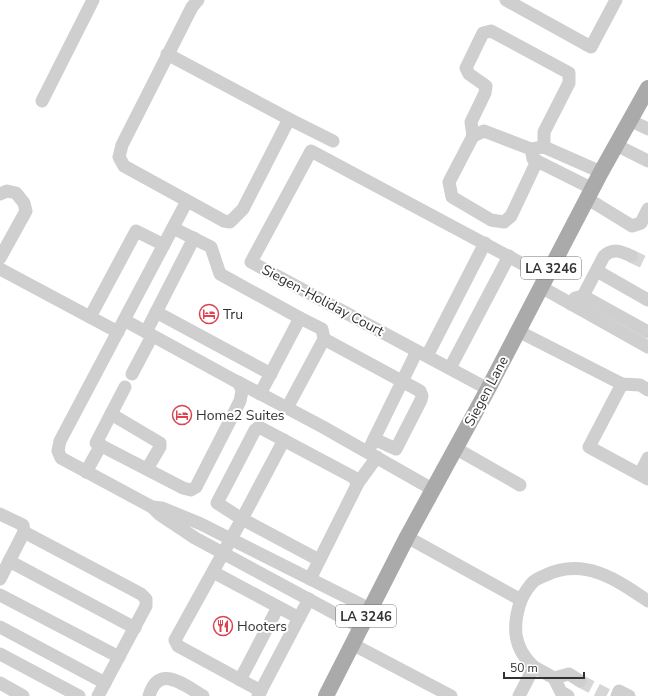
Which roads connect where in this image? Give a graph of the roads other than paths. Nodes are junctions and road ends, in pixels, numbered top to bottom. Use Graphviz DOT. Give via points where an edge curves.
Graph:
graph roads {
  1 [pos="93,0"];
  2 [pos="198,0"];
  3 [pos="506,0"];
  4 [pos="616,0"];
  5 [pos="167,54"];
  6 [pos="648,88"];
  7 [pos="42,101"];
  8 [pos="289,119"];
  9 [pos="629,120"];
  10 [pos="648,129"];
  11 [pos="473,136"];
  12 [pos="333,141"];
  13 [pos="616,145"];
  14 [pos="537,152"];
  15 [pos="648,161"];
  16 [pos="601,172"];
  17 [pos="0,194"];
  18 [pos="590,194"];
  19 [pos="187,201"];
  20 [pos="648,209"];
  21 [pos="173,228"];
  22 [pos="194,238"];
  23 [pos="485,244"];
  24 [pos="164,246"];
  25 [pos="509,256"];
  26 [pos="631,256"];
  27 [pos="0,258"];
  28 [pos="0,269"];
  29 [pos="597,271"];
  30 [pos="544,282"];
  31 [pos="583,296"];
  32 [pos="648,300"];
  33 [pos="571,304"];
  34 [pos="156,312"];
  35 [pos="90,317"];
  36 [pos="300,318"];
  37 [pos="124,320"];
  38 [pos="518,331"];
  39 [pos="118,332"];
  40 [pos="648,332"];
  41 [pos="149,334"];
  42 [pos="324,339"];
  43 [pos="648,348"];
  44 [pos="422,353"];
  45 [pos="450,368"];
  46 [pos="132,374"];
  47 [pos="271,374"];
  48 [pos="402,381"];
  49 [pos="238,382"];
  50 [pos="622,384"];
  51 [pos="125,387"];
  52 [pos="488,389"];
  53 [pos="648,390"];
  54 [pos="260,394"];
  55 [pos="288,408"];
  56 [pos="111,414"];
  57 [pos="374,439"];
  58 [pos="284,440"];
  59 [pos="101,445"];
  60 [pos="454,448"];
  61 [pos="372,454"];
  62 [pos="648,458"];
  63 [pos="147,470"];
  64 [pos="86,472"];
  65 [pos="644,477"];
  66 [pos="358,483"];
  67 [pos="520,485"];
  68 [pos="432,489"];
  69 [pos="152,507"];
  70 [pos="0,514"];
  71 [pos="242,519"];
  72 [pos="24,532"];
  73 [pos="407,537"];
  74 [pos="231,540"];
  75 [pos="224,553"];
  76 [pos="320,560"];
  77 [pos="9,561"];
  78 [pos="213,572"];
  79 [pos="0,579"];
  80 [pos="310,579"];
  81 [pos="0,595"];
  82 [pos="309,599"];
  83 [pos="520,600"];
  84 [pos="648,602"];
  85 [pos="278,607"];
  86 [pos="370,609"];
  87 [pos="299,618"];
  88 [pos="0,627"];
  89 [pos="360,627"];
  90 [pos="135,628"];
  91 [pos="352,644"];
  92 [pos="0,654"];
  93 [pos="119,657"];
  94 [pos="534,667"];
  95 [pos="554,678"];
  96 [pos="240,680"];
  97 [pos="580,681"];
  98 [pos="0,683"];
  99 [pos="105,683"];
  100 [pos="260,694"];
  101 [pos="562,695"];
  102 [pos="23,696"];
  103 [pos="79,696"];
  104 [pos="98,696"];
  105 [pos="149,696"];
  106 [pos="203,696"];
  107 [pos="326,696"];
  108 [pos="451,696"];
  109 [pos="519,696"];
  110 [pos="611,696"];
  111 [pos="629,696"];
  1 -- 7 [label="street"];
  2 -- 5 [label="street"];
  3 -- 4 [label="street" via="591,47"];
  5 -- 8 [label="street"];
  5 -- 19 [label="street" via="122,145 119,157 124,166"];
  6 -- 9 [label="main road, Siegen Lane / LA 3246"];
  8 -- 12 [label="street"];
  8 -- 19 [label="street" via="236,218 230,222 224,221"];
  9 -- 10 [label="street"];
  9 -- 13 [label="main road, Siegen Lane / LA 3246"];
  11 -- 14 [label="street" via="484,131"];
  11 -- 14 [label="street" via="449,182 452,197 491,220 504,222 511,216"];
  11 -- 14 [label="street" via="471,122 486,86 469,74 466,68 483,33 492,31 569,73 569,83 544,132"];
  13 -- 15 [label="street"];
  13 -- 16 [label="main road, Siegen Lane / LA 3246"];
  14 -- 16 [label="street"];
  14 -- 18 [label="street"];
  16 -- 18 [label="main road, Siegen Lane / LA 3246"];
  17 -- 27 [label="street" via="7,191 16,192 26,211"];
  18 -- 20 [label="street" via="632,226 641,223"];
  18 -- 30 [label="main road, Siegen Lane / LA 3246"];
  19 -- 21 [label="street"];
  21 -- 22 [label="street"];
  21 -- 24 [label="street"];
  22 -- 34 [label="street"];
  22 -- 36 [label="street" via="211,247 220,274"];
  23 -- 25 [label="street, Siegen-Holiday Court"];
  23 -- 44 [label="street"];
  23 -- 44 [label="street, Siegen-Holiday Court" via="310,151 251,262"];
  24 -- 35 [label="street" via="136,231"];
  24 -- 37 [label="street"];
  25 -- 30 [label="street, Siegen-Holiday Court"];
  25 -- 45 [label="street"];
  26 -- 29 [label="street" via="623,252 610,251 604,256"];
  28 -- 35 [label="street"];
  29 -- 31 [label="street"];
  29 -- 32 [label="street"];
  30 -- 33 [label="street, Siegen-Holiday Court"];
  30 -- 38 [label="main road, Siegen Lane / LA 3246"];
  31 -- 33 [label="street" via="575,298"];
  31 -- 40 [label="street"];
  33 -- 43 [label="street, Siegen-Holiday Court"];
  34 -- 41 [label="street"];
  34 -- 47 [label="street"];
  35 -- 39 [label="street"];
  36 -- 42 [label="street" via="322,329"];
  36 -- 47 [label="street"];
  37 -- 39 [label="street"];
  37 -- 41 [label="street"];
  38 -- 50 [label="street"];
  38 -- 52 [label="main road, Siegen Lane / LA 3246"];
  39 -- 64 [label="street" via="60,441 58,451 61,458"];
  41 -- 46 [label="street"];
  41 -- 49 [label="street"];
  42 -- 48 [label="street"];
  42 -- 55 [label="street"];
  44 -- 45 [label="street, Siegen-Holiday Court"];
  44 -- 48 [label="street"];
  45 -- 52 [label="street, Siegen-Holiday Court"];
  47 -- 54 [label="street"];
  48 -- 57 [label="street"];
  48 -- 57 [label="street" via="420,391 421,400 396,449"];
  49 -- 54 [label="street"];
  49 -- 63 [label="street" via="242,391 240,401 196,487 191,490 183,488"];
  50 -- 53 [label="street" via="640,385"];
  50 -- 65 [label="street" via="589,447"];
  51 -- 56 [label="street"];
  52 -- 60 [label="main road, Siegen Lane / LA 3246"];
  54 -- 55 [label="street"];
  55 -- 61 [label="street"];
  56 -- 59 [label="street" via="96,443"];
  56 -- 63 [label="street" via="160,443"];
  57 -- 61 [label="street"];
  58 -- 66 [label="street" via="353,477"];
  58 -- 71 [label="street"];
  58 -- 71 [label="street" via="259,427 255,430 218,499 217,503"];
  59 -- 63 [label="street"];
  59 -- 64 [label="street"];
  60 -- 67 [label="street"];
  60 -- 68 [label="main road, Siegen Lane / LA 3246"];
  61 -- 66 [label="street"];
  61 -- 68 [label="street"];
  62 -- 65 [label="street"];
  64 -- 69 [label="street"];
  66 -- 76 [label="street"];
  68 -- 73 [label="main road, Siegen Lane / LA 3246"];
  69 -- 74 [label="street" via="162,508 201,524"];
  69 -- 75 [label="street" via="165,518"];
  70 -- 72 [label="street" via="23,525"];
  71 -- 74 [label="street"];
  71 -- 76 [label="street"];
  72 -- 77 [label="street"];
  72 -- 90 [label="street" via="141,594 146,599 146,606"];
  73 -- 83 [label="street"];
  73 -- 86 [label="main road, Siegen Lane / LA 3246"];
  74 -- 75 [label="street"];
  74 -- 80 [label="street"];
  75 -- 78 [label="street"];
  75 -- 82 [label="street"];
  76 -- 80 [label="street"];
  77 -- 79 [label="street"];
  77 -- 90 [label="street"];
  78 -- 85 [label="street"];
  78 -- 96 [label="street" via="176,640 178,646"];
  80 -- 86 [label="street"];
  81 -- 93 [label="street"];
  82 -- 87 [label="street"];
  82 -- 89 [label="street"];
  83 -- 84 [label="street" via="533,581 556,570 582,567 607,576"];
  83 -- 94 [label="street" via="515,616 515,636 524,658"];
  85 -- 87 [label="street"];
  85 -- 96 [label="street"];
  86 -- 89 [label="main road, Siegen Lane / LA 3246"];
  87 -- 100 [label="street"];
  88 -- 99 [label="street"];
  89 -- 91 [label="main road, Siegen Lane / LA 3246"];
  90 -- 93 [label="street"];
  91 -- 107 [label="main road, Siegen Lane / LA 3246"];
  91 -- 108 [label="street"];
  92 -- 103 [label="street"];
  93 -- 99 [label="street"];
  94 -- 95 [label="street"];
  94 -- 109 [label="street"];
  95 -- 97 [label="street" via="569,674"];
  95 -- 101 [label="street"];
  96 -- 100 [label="street"];
  98 -- 102 [label="street"];
  99 -- 104 [label="street"];
  105 -- 106 [label="street" via="152,686 160,679 171,678"];
  110 -- 111 [label="street" via="619,691"];
}
